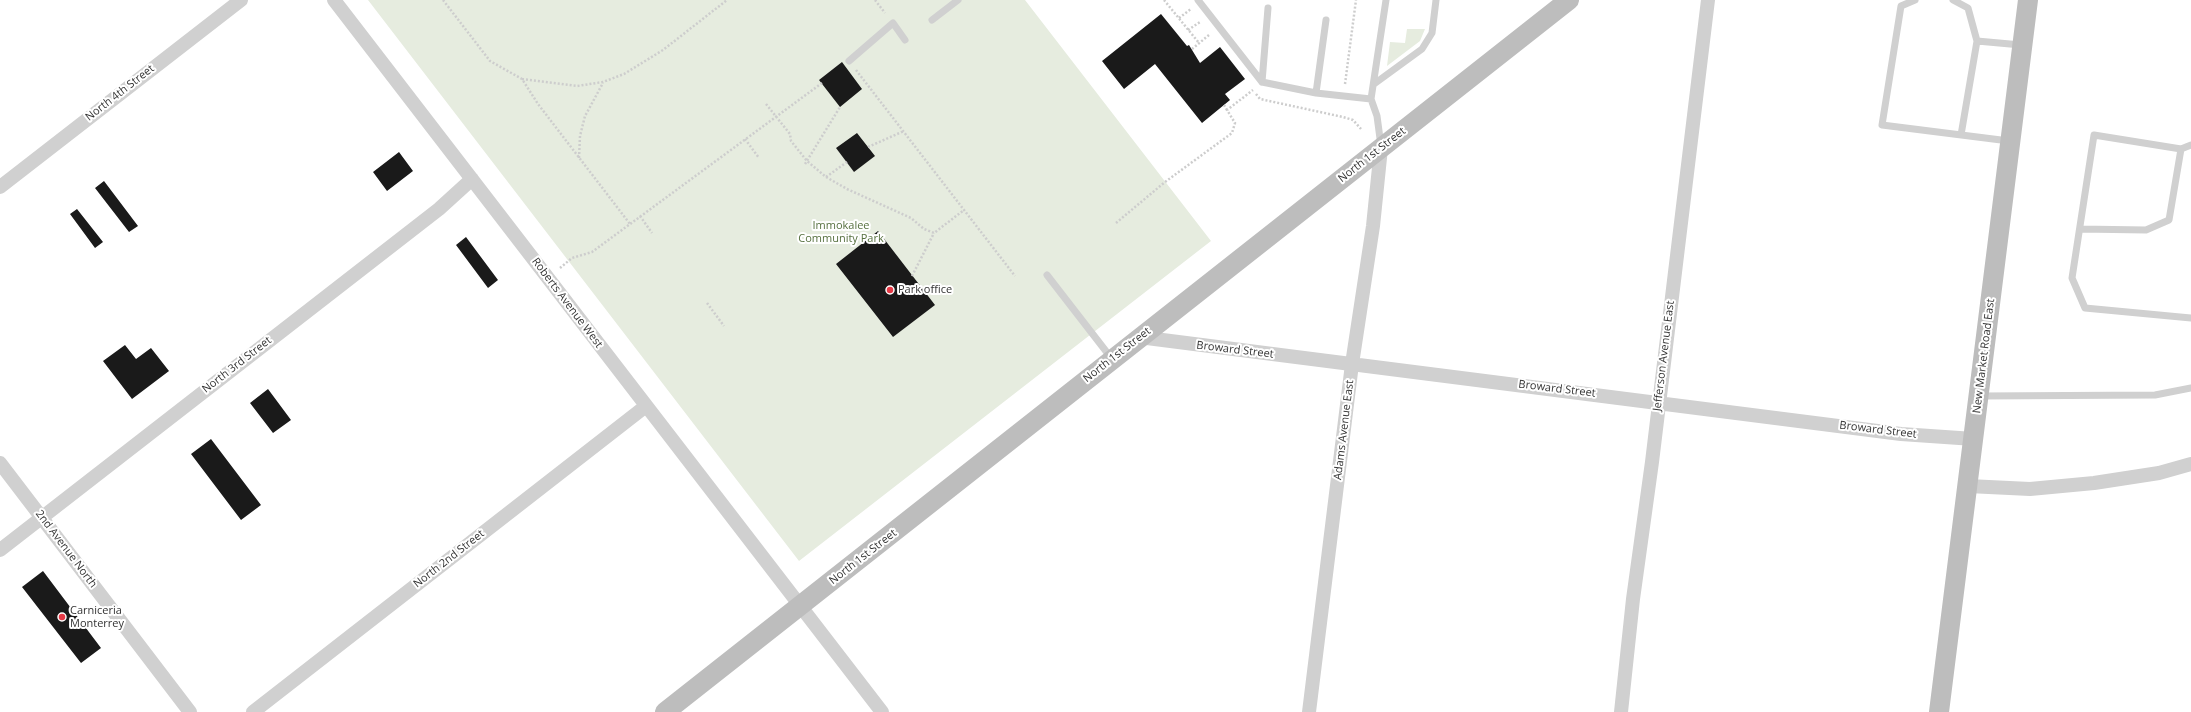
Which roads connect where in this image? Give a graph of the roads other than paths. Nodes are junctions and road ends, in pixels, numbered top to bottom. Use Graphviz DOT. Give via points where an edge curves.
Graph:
graph roads {
  1 [pos="241,0"];
  2 [pos="334,0"];
  3 [pos="958,0"];
  4 [pos="1198,0"];
  5 [pos="1386,0"];
  6 [pos="1436,0"];
  7 [pos="1569,0"];
  8 [pos="1708,0"];
  9 [pos="1915,0"];
  10 [pos="1953,0"];
  11 [pos="2028,0"];
  12 [pos="1268,8"];
  13 [pos="932,20"];
  14 [pos="1326,20"];
  15 [pos="906,40"];
  16 [pos="1977,41"];
  17 [pos="2023,45"];
  18 [pos="849,60"];
  19 [pos="1262,82"];
  20 [pos="1374,84"];
  21 [pos="1316,93"];
  22 [pos="1371,99"];
  23 [pos="1961,135"];
  24 [pos="2011,142"];
  25 [pos="2191,145"];
  26 [pos="1381,148"];
  27 [pos="2181,149"];
  28 [pos="472,179"];
  29 [pos="0,187"];
  30 [pos="2080,228"];
  31 [pos="1047,275"];
  32 [pos="2191,318"];
  33 [pos="1139,337"];
  34 [pos="1112,359"];
  35 [pos="1352,364"];
  36 [pos="2191,388"];
  37 [pos="1979,396"];
  38 [pos="1658,402"];
  39 [pos="646,406"];
  40 [pos="1974,439"];
  41 [pos="0,463"];
  42 [pos="2191,464"];
  43 [pos="1968,486"];
  44 [pos="42,517"];
  45 [pos="0,550"];
  46 [pos="799,607"];
  47 [pos="190,712"];
  48 [pos="253,712"];
  49 [pos="665,712"];
  50 [pos="882,712"];
  51 [pos="1309,712"];
  52 [pos="1621,712"];
  53 [pos="1939,712"];
  1 -- 29 [label="street, North 4th Street"];
  2 -- 28 [label="street, Roberts Avenue West"];
  3 -- 13 [label="lane"];
  4 -- 19 [label="lane"];
  5 -- 20 [label="lane"];
  6 -- 20 [label="lane" via="1432,33 1422,49"];
  7 -- 26 [label="street, North 1st Street"];
  8 -- 38 [label="street, Jefferson Avenue East"];
  9 -- 23 [label="lane" via="1901,6 1882,125"];
  10 -- 16 [label="lane" via="1968,8"];
  11 -- 17 [label="street, New Market Road East"];
  12 -- 19 [label="lane"];
  14 -- 21 [label="lane"];
  15 -- 18 [label="lane" via="893,23"];
  16 -- 17 [label="lane"];
  16 -- 23 [label="lane"];
  17 -- 24 [label="street, New Market Road East"];
  19 -- 21 [label="lane"];
  20 -- 22 [label="lane"];
  21 -- 22 [label="lane"];
  22 -- 26 [label="lane" via="1378,116"];
  23 -- 24 [label="lane"];
  24 -- 37 [label="street, New Market Road East"];
  25 -- 27 [label="lane"];
  26 -- 33 [label="street, North 1st Street"];
  26 -- 35 [label="street, Adams Avenue East" via="1373,226"];
  27 -- 30 [label="lane" via="2169,220 2146,230"];
  27 -- 30 [label="lane" via="2094,135"];
  28 -- 39 [label="street, Roberts Avenue West"];
  28 -- 44 [label="street, North 3rd Street" via="439,209"];
  30 -- 32 [label="lane" via="2072,278 2085,308"];
  31 -- 34 [label="lane"];
  33 -- 34 [label="street, North 1st Street"];
  33 -- 35 [label="street, Broward Street"];
  34 -- 46 [label="street, North 1st Street"];
  35 -- 38 [label="street, Broward Street"];
  35 -- 51 [label="street, Adams Avenue East"];
  36 -- 37 [label="lane" via="2155,395"];
  37 -- 40 [label="street, New Market Road East"];
  38 -- 40 [label="street, Broward Street" via="1901,434"];
  38 -- 52 [label="street, Jefferson Avenue East"];
  39 -- 46 [label="street, Roberts Avenue West"];
  39 -- 48 [label="street, North 2nd Street"];
  40 -- 43 [label="street, New Market Road East"];
  41 -- 44 [label="street, 2nd Avenue North"];
  42 -- 43 [label="street" via="2159,473 2086,484 2030,489"];
  43 -- 53 [label="street, New Market Road East"];
  44 -- 45 [label="street, North 3rd Street"];
  44 -- 47 [label="street, 2nd Avenue North"];
  46 -- 49 [label="street, North 1st Street"];
  46 -- 50 [label="street, Roberts Avenue West"];
}
